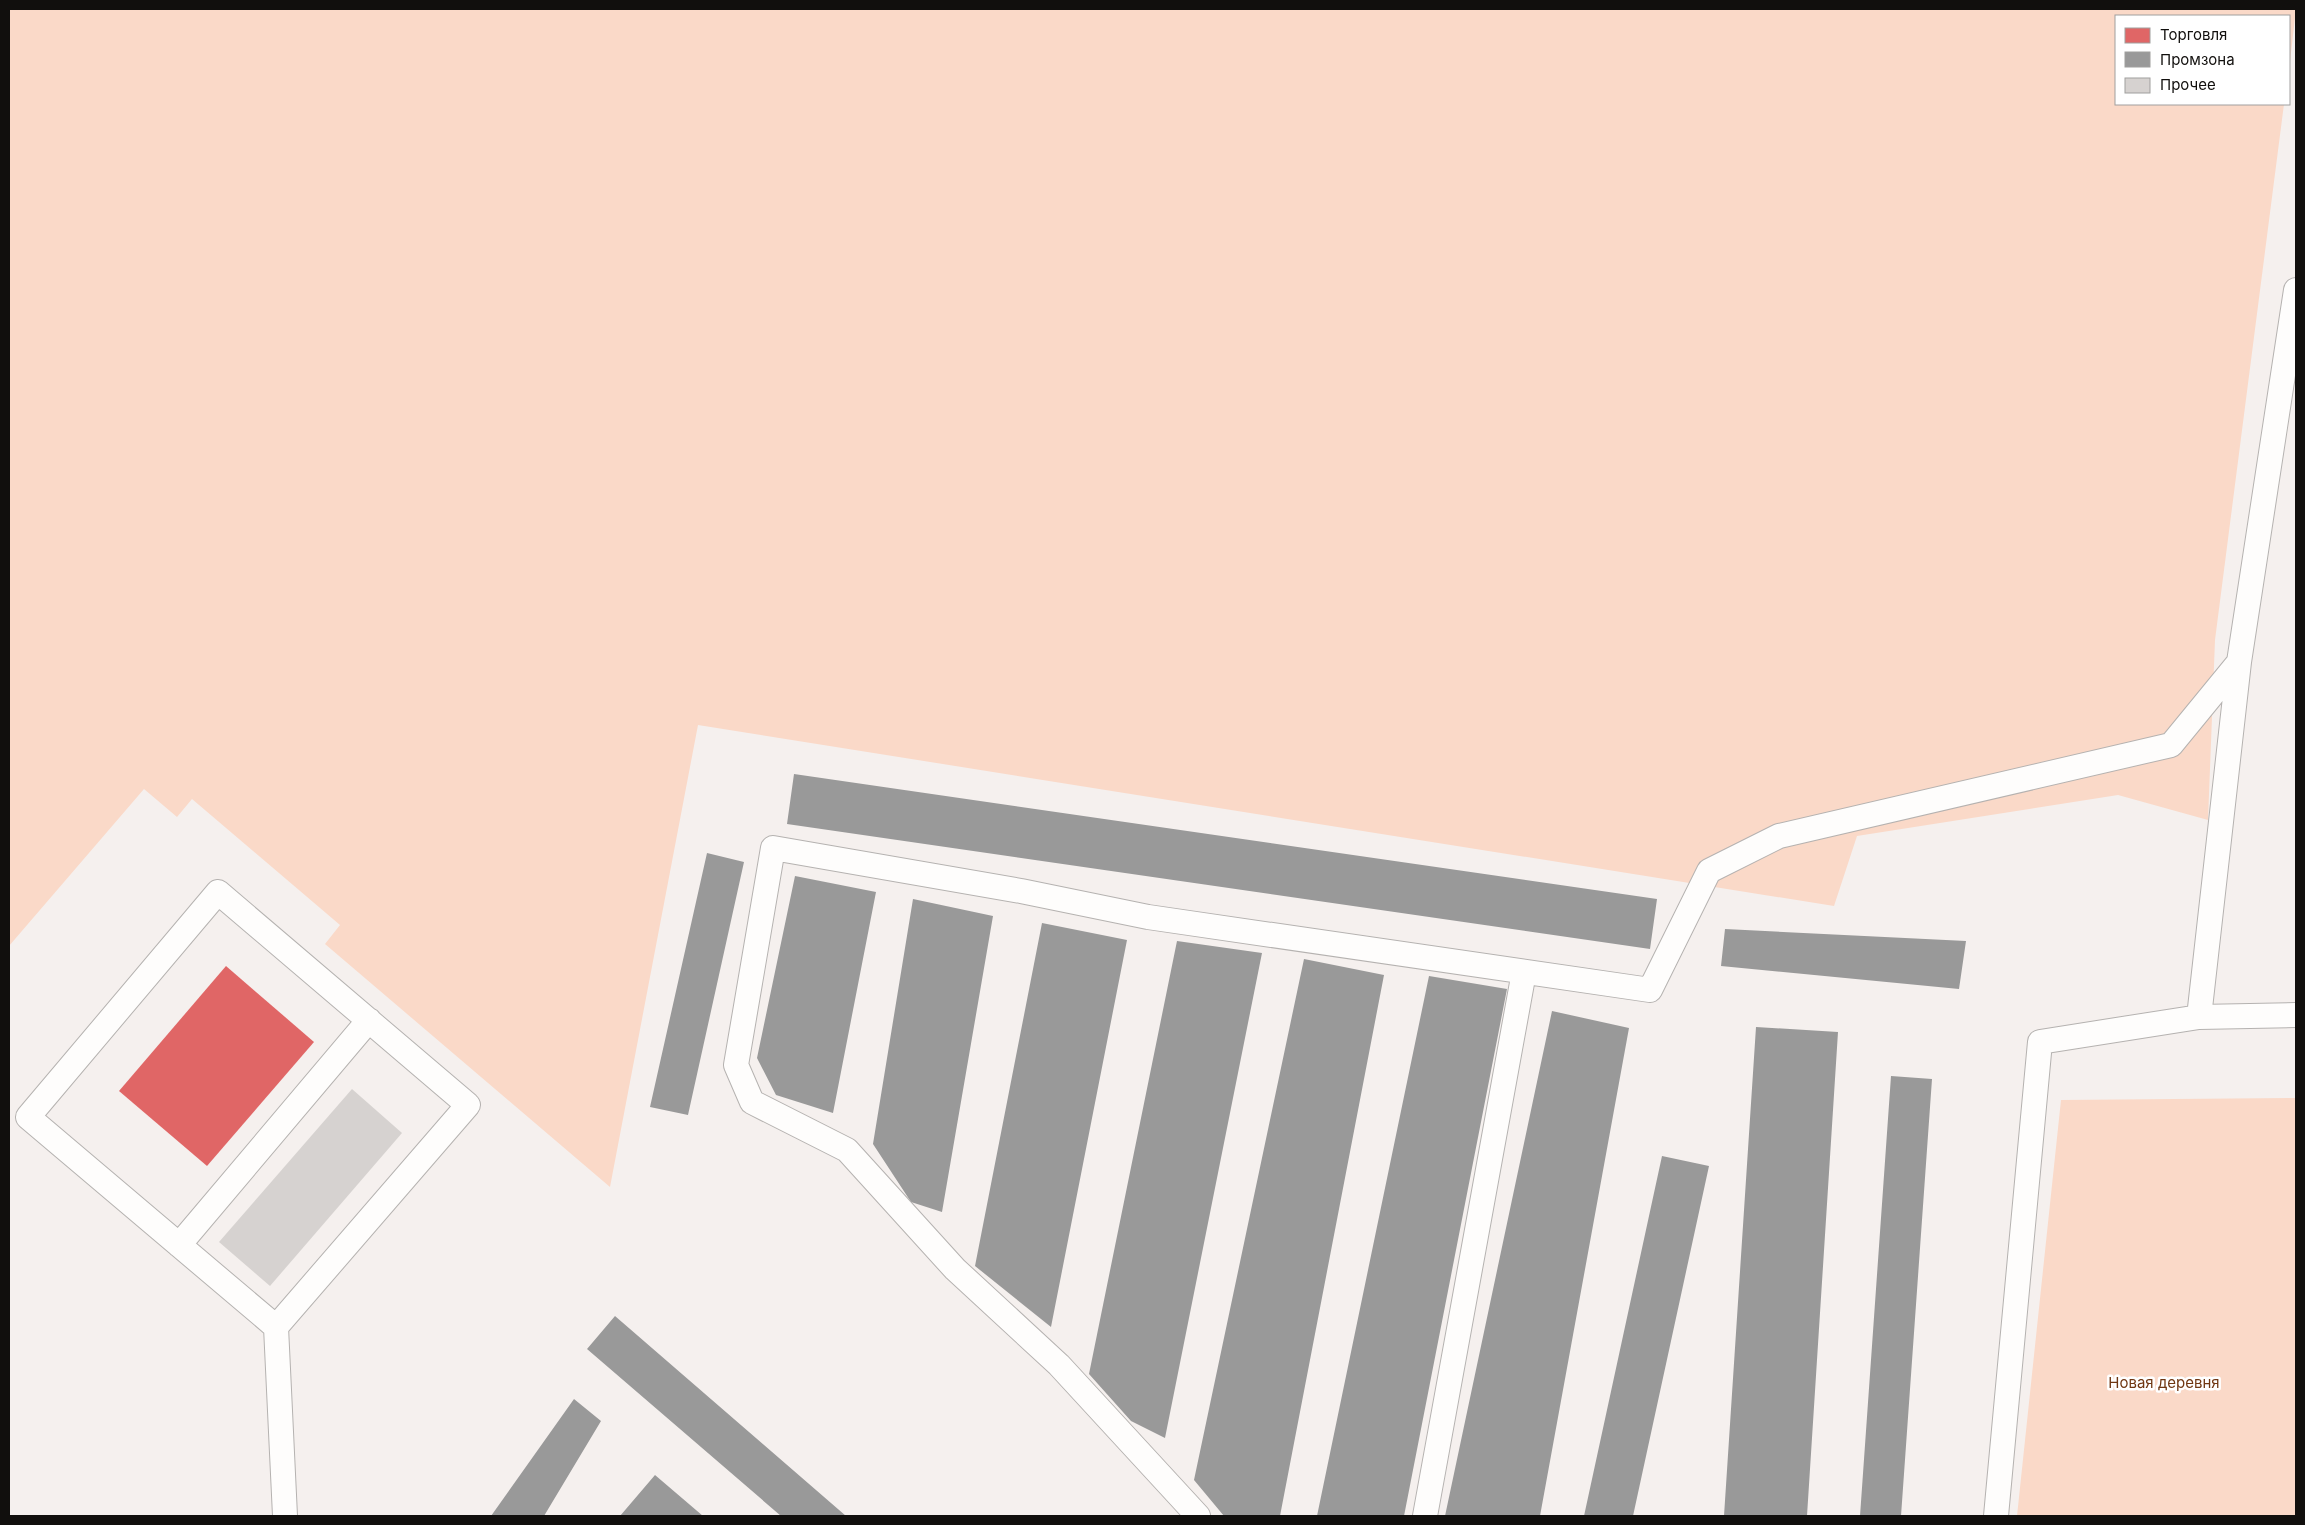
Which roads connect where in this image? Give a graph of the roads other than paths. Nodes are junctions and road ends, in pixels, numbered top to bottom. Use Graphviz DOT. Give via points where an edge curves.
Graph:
graph roads {
  1 [pos="2296,290"];
  2 [pos="2239,662"];
  3 [pos="1524,972"];
  4 [pos="2296,1015"];
  5 [pos="2199,1017"];
  6 [pos="369,1020"];
  7 [pos="180,1245"];
  8 [pos="276,1327"];
  9 [pos="285,1516"];
  10 [pos="1198,1516"];
  11 [pos="1425,1516"];
  12 [pos="1996,1516"];
  1 -- 2 [label="lane"];
  2 -- 3 [label="lane" via="2171,745 1778,836 1709,871 1650,990"];
  2 -- 5 [label="lane"];
  3 -- 10 [label="lane" via="1148,917 1021,891 773,848 736,1065 752,1102 847,1150 955,1269 1059,1365"];
  3 -- 11 [label="lane"];
  4 -- 5 [label="lane"];
  5 -- 12 [label="lane" via="2040,1042"];
  6 -- 7 [label="lane"];
  6 -- 7 [label="lane" via="218,892 28,1117"];
  6 -- 8 [label="lane" via="468,1105"];
  7 -- 8 [label="lane"];
  8 -- 9 [label="lane"];
}
